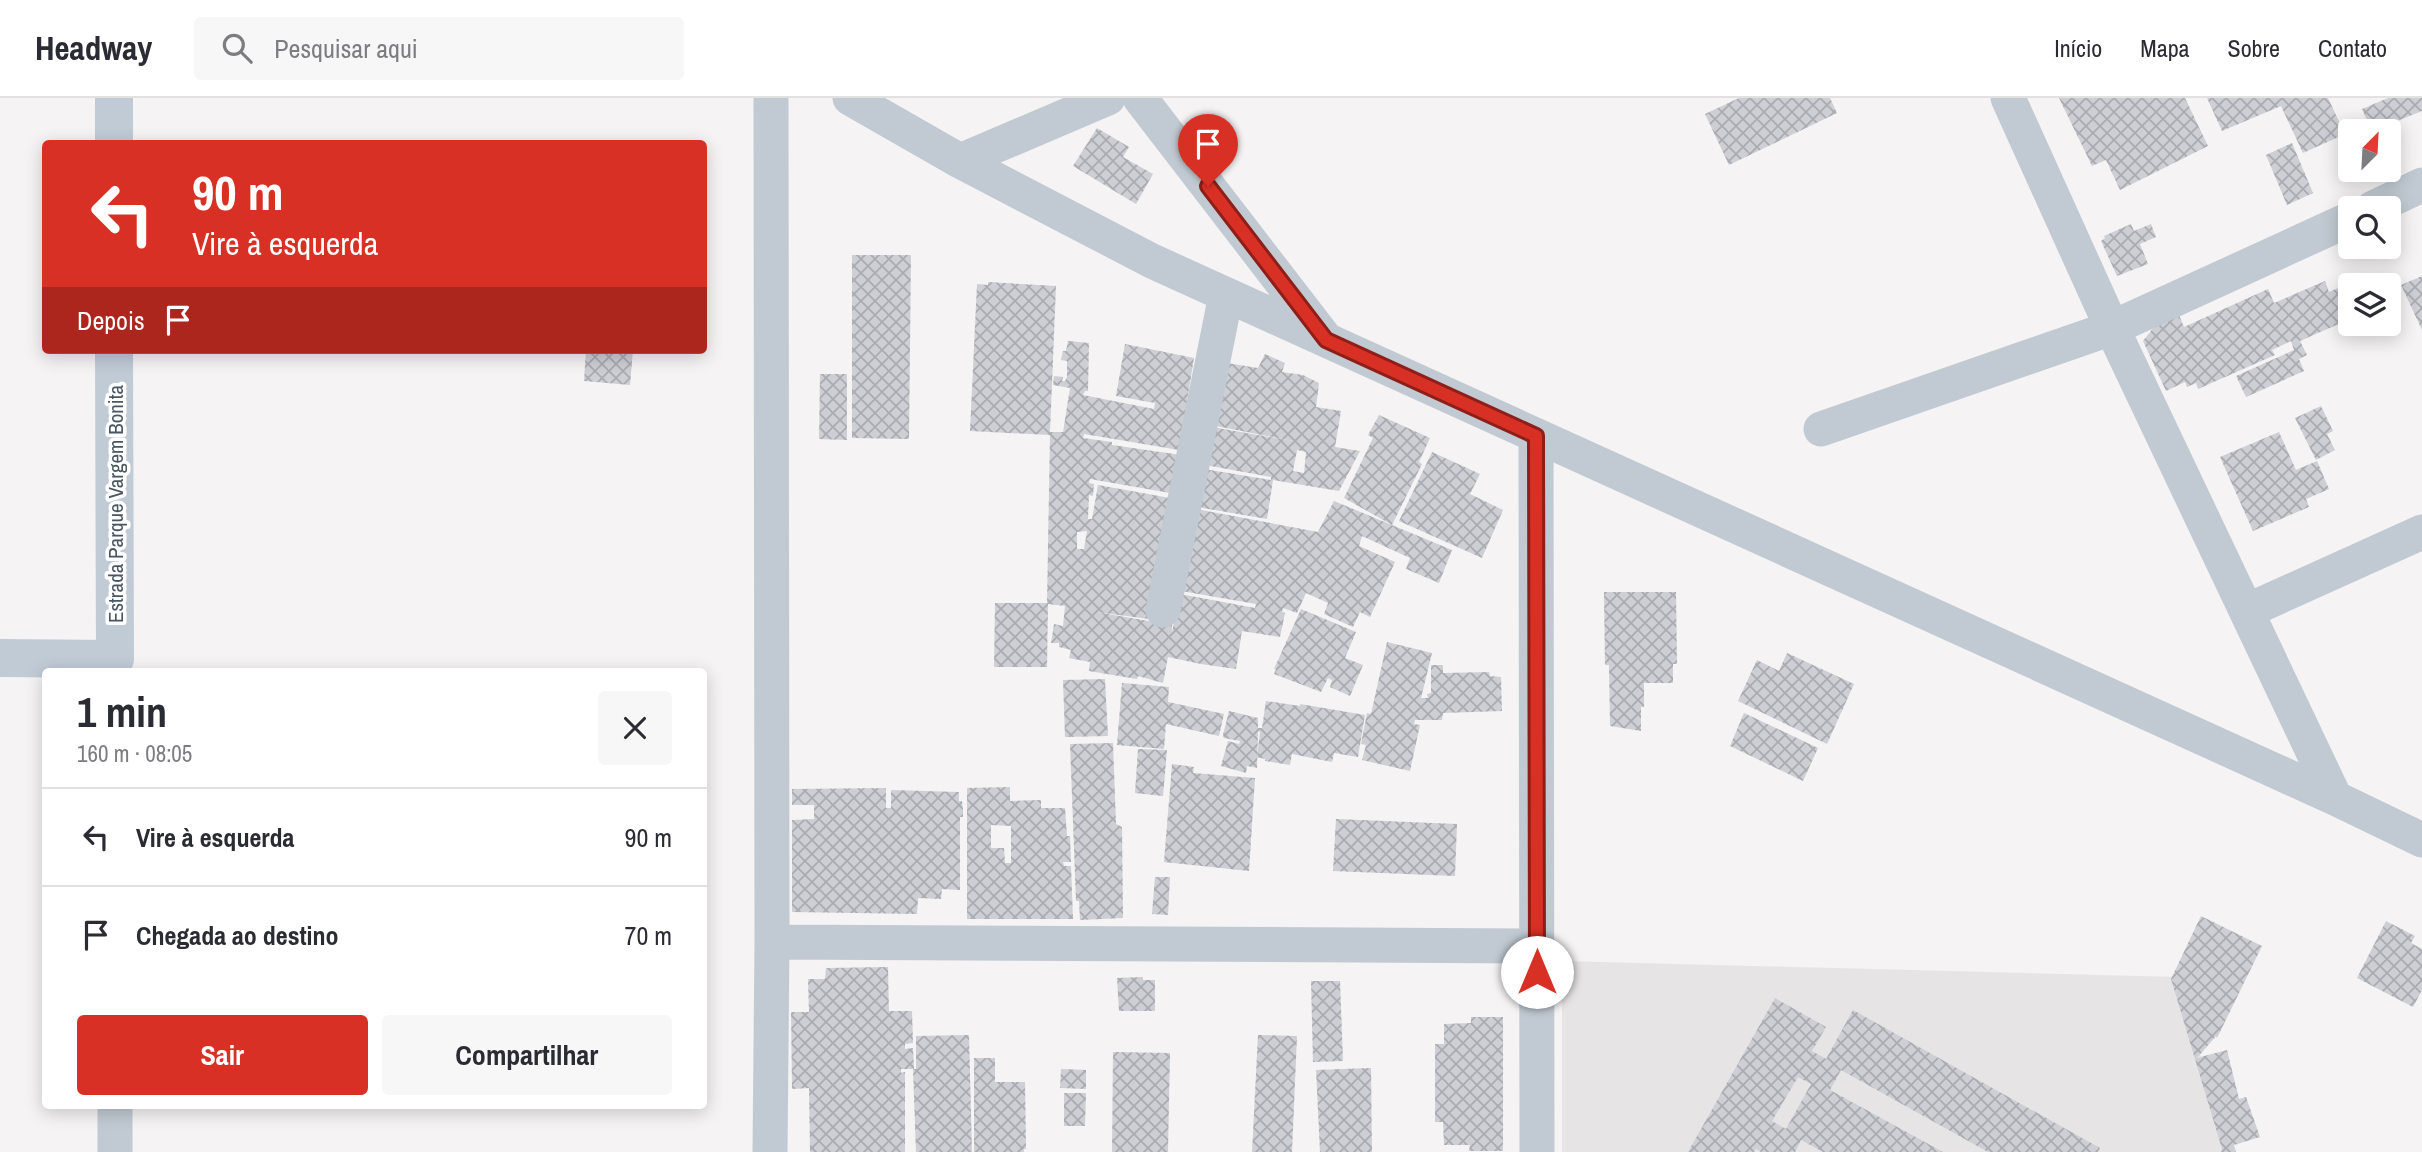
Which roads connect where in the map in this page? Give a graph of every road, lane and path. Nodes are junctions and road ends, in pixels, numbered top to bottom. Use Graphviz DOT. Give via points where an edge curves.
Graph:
graph roads {
  1 [pos="114,98"];
  2 [pos="771,98"];
  3 [pos="850,98"];
  4 [pos="1108,98"];
  5 [pos="1140,98"];
  6 [pos="2008,98"];
  7 [pos="114,140"];
  8 [pos="960,161"];
  9 [pos="2422,186"];
  10 [pos="2399,196"];
  11 [pos="2338,224"];
  12 [pos="1226,295"];
  13 [pos="2112,328"];
  14 [pos="1326,340"];
  15 [pos="114,354"];
  16 [pos="1821,429"];
  17 [pos="1536,436"];
  18 [pos="2422,532"];
  19 [pos="1163,610"];
  20 [pos="2247,611"];
  21 [pos="0,658"];
  22 [pos="115,665"];
  23 [pos="2335,798"];
  24 [pos="2422,840"];
  25 [pos="772,942"];
  26 [pos="1537,946"];
  27 [pos="115,1109"];
  28 [pos="115,1152"];
  29 [pos="770,1152"];
  30 [pos="1537,1152"];
  1 -- 7 [label="street"];
  2 -- 25 [label="street"];
  3 -- 8 [label="street"];
  4 -- 8 [label="street"];
  5 -- 14 [label="street"];
  6 -- 13 [label="street"];
  8 -- 12 [label="street"];
  9 -- 10 [label="street"];
  11 -- 13 [label="street"];
  12 -- 14 [label="street"];
  12 -- 19 [label="street"];
  13 -- 16 [label="street"];
  13 -- 20 [label="street"];
  14 -- 17 [label="street"];
  15 -- 22 [label="street, Estrada Parque Vargem Bonita"];
  17 -- 23 [label="street"];
  17 -- 26 [label="street"];
  18 -- 20 [label="street"];
  20 -- 23 [label="street"];
  21 -- 22 [label="street"];
  23 -- 24 [label="street"];
  25 -- 26 [label="street"];
  25 -- 29 [label="street"];
  26 -- 30 [label="street"];
  27 -- 28 [label="street"];
}
